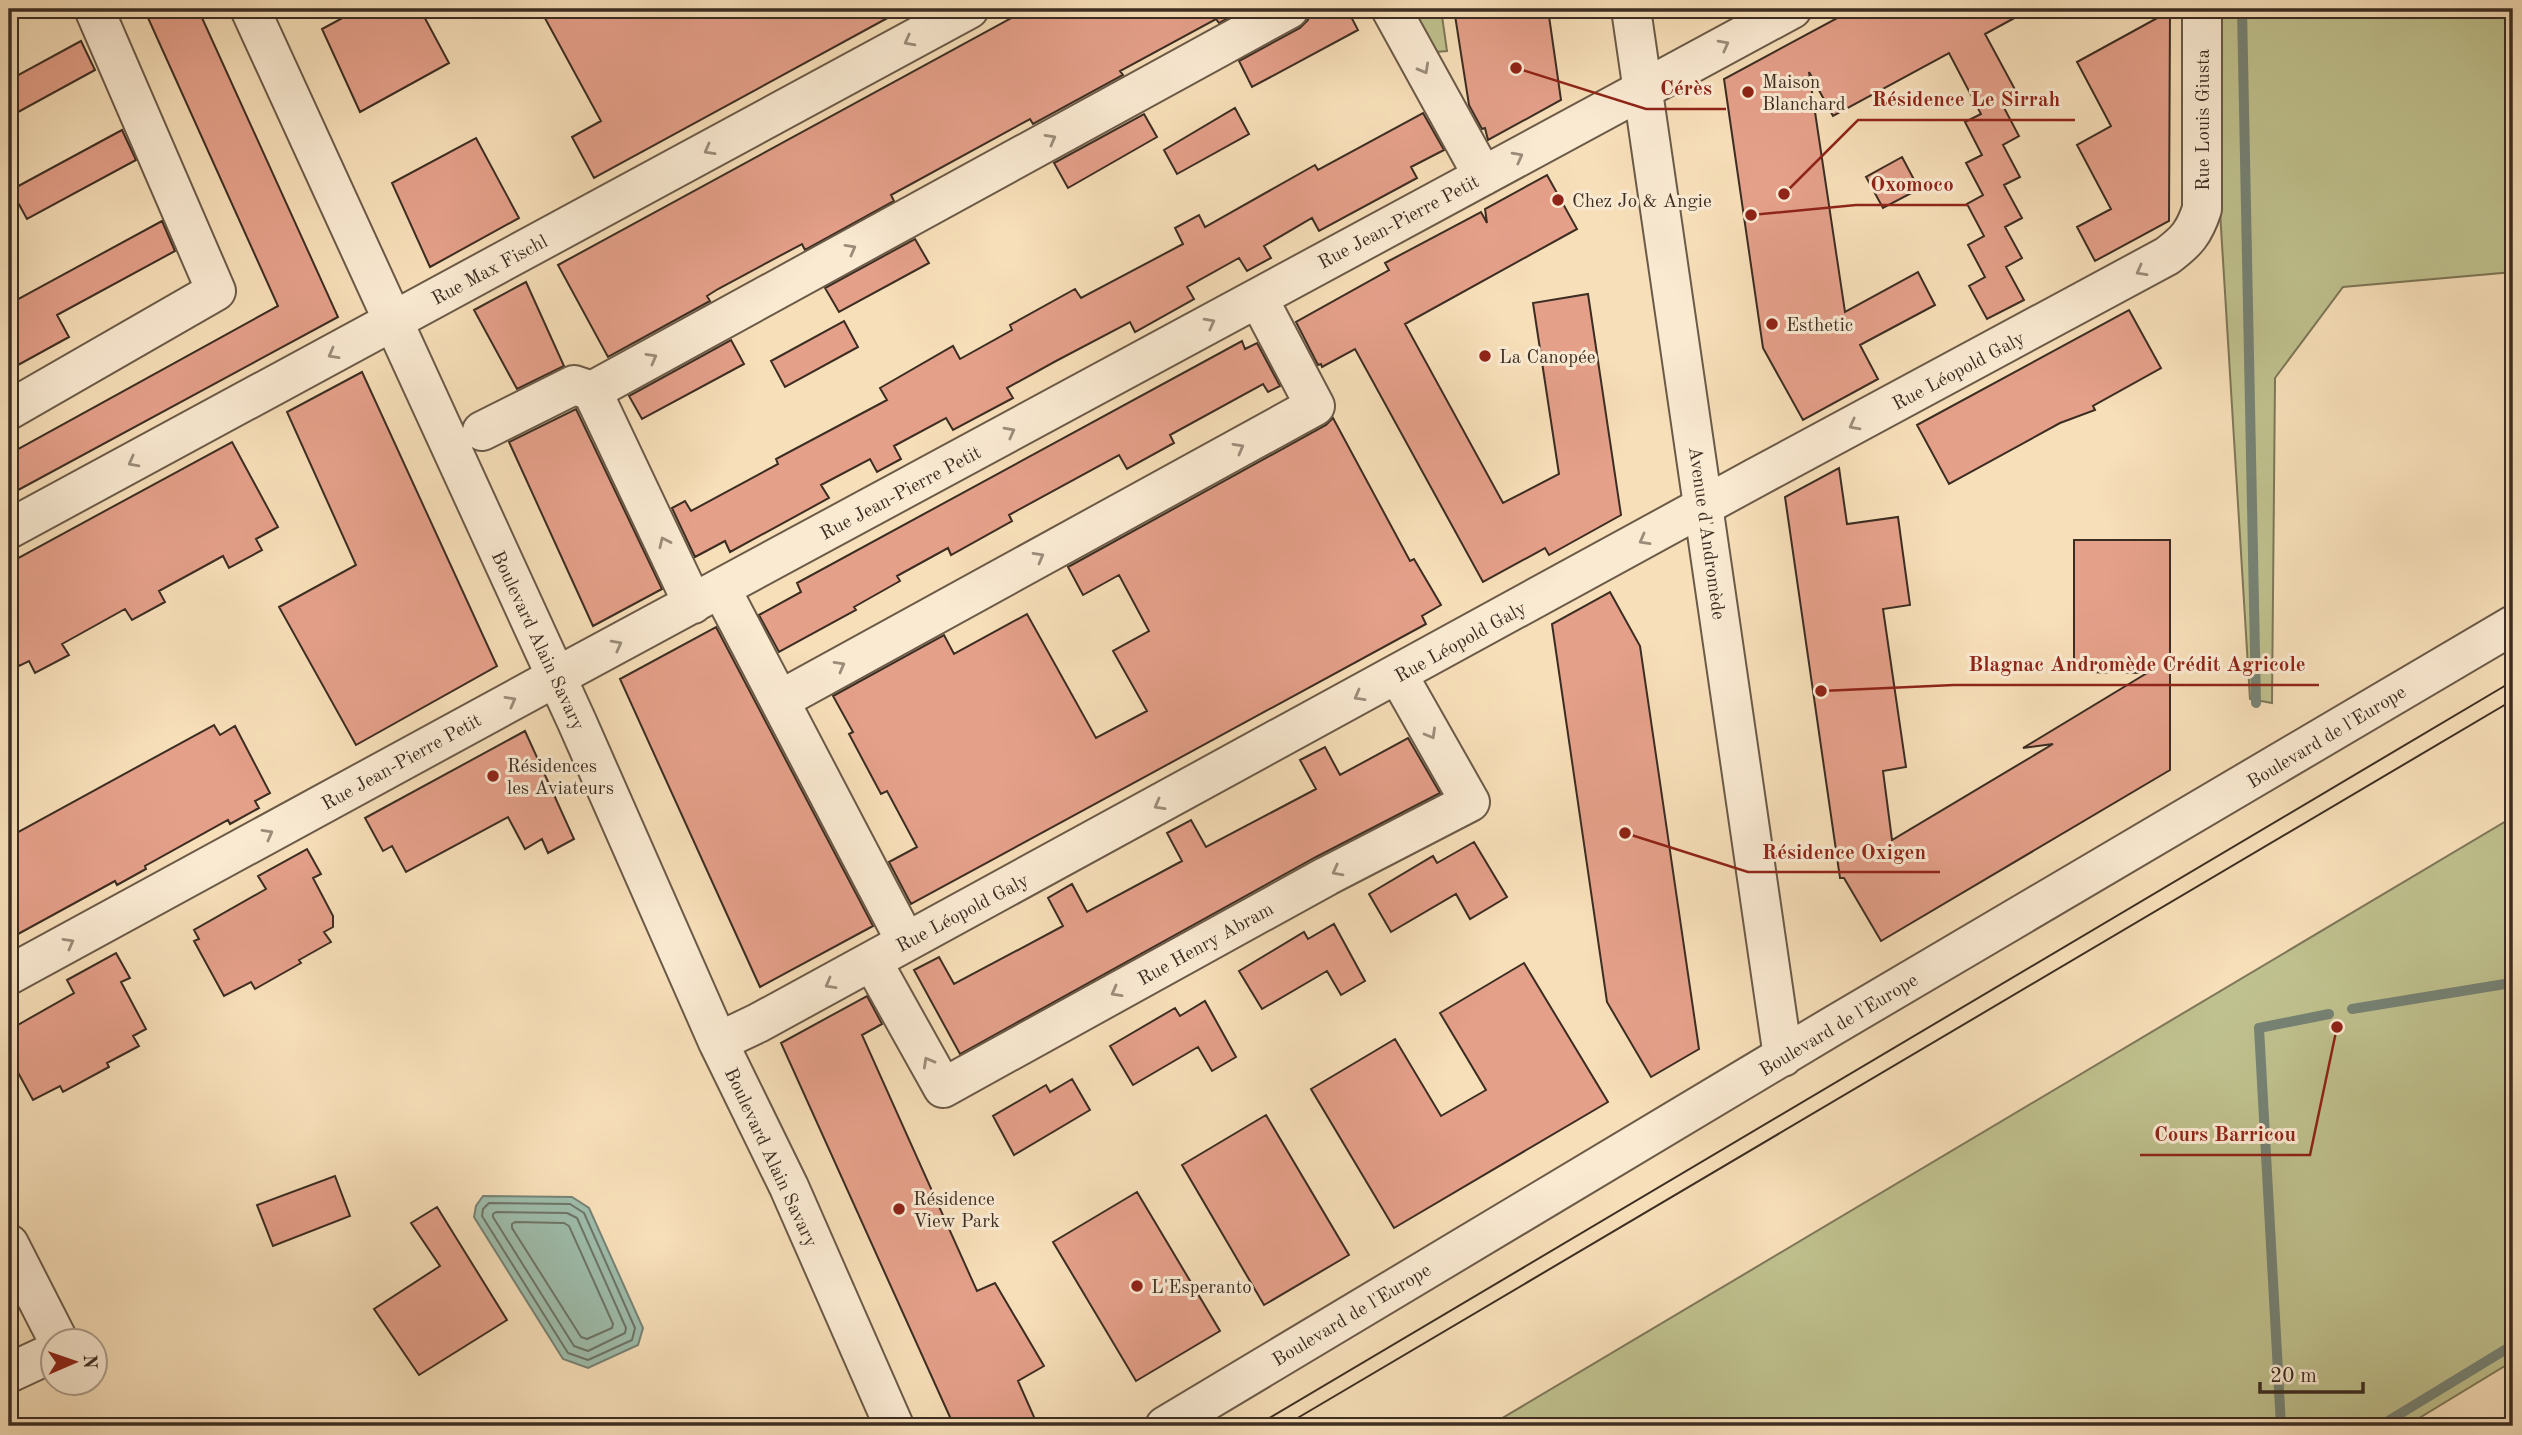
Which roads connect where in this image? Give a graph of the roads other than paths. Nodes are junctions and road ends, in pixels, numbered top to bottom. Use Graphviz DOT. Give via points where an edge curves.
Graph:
graph roads {
  1 [pos="94,9"];
  2 [pos="250,9"];
  3 [pos="969,9"];
  4 [pos="1289,9"];
  5 [pos="1391,9"];
  6 [pos="1632,9"];
  7 [pos="1792,9"];
  8 [pos="2202,9"];
  9 [pos="1643,90"];
  10 [pos="1483,176"];
  11 [pos="2195,230"];
  12 [pos="1258,298"];
  13 [pos="392,321"];
  14 [pos="592,391"];
  15 [pos="9,410"];
  16 [pos="482,431"];
  17 [pos="1704,506"];
  18 [pos="9,529"];
  19 [pos="707,596"];
  20 [pos="2513,625"];
  21 [pos="1398,675"];
  22 [pos="556,677"];
  23 [pos="780,699"];
  24 [pos="906,943"];
  25 [pos="872,961"];
  26 [pos="9,975"];
  27 [pos="718,1042"];
  28 [pos="1783,1057"];
  29 [pos="9,1244"];
  30 [pos="51,1326"];
  31 [pos="38,1360"];
  32 [pos="9,1373"];
  33 [pos="894,1426"];
  34 [pos="1165,1426"];
  1 -- 15 [label="street" via="216,291"];
  2 -- 13 [label="street, Boulevard Alain Savary"];
  3 -- 13 [label="street, Rue Max Fischl, one-way"];
  14 -- 4 [label="street, one-way"];
  5 -- 10 [label="street, one-way"];
  6 -- 9 [label="street, Avenue d'Andromède"];
  9 -- 7 [label="street, Rue Jean-Pierre Petit, one-way"];
  8 -- 11 [label="street, Rue Louis Giusta" via="2202,209"];
  10 -- 9 [label="street, Rue Jean-Pierre Petit, one-way"];
  9 -- 17 [label="street, Avenue d'Andromède"];
  10 -- 12 [label="street, Rue Jean-Pierre Petit"];
  11 -- 17 [label="street, Rue Léopold Galy, one-way" via="2167,256"];
  19 -- 12 [label="street, Rue Jean-Pierre Petit, one-way"];
  23 -- 12 [label="street, one-way" via="1315,406"];
  13 -- 18 [label="street, Rue Max Fischl, one-way"];
  13 -- 22 [label="street, Boulevard Alain Savary"];
  14 -- 16 [label="street" via="574,385"];
  19 -- 14 [label="street, one-way"];
  17 -- 21 [label="street, Rue Léopold Galy, one-way"];
  17 -- 28 [label="street, Avenue d'Andromède"];
  22 -- 19 [label="street, Rue Jean-Pierre Petit, one-way"];
  19 -- 23 [label="street"];
  20 -- 28 [label="street, Boulevard de l'Europe"];
  21 -- 24 [label="street, Rue Léopold Galy, one-way"];
  21 -- 25 [label="street, Rue Henry Abram, one-way" via="1469,802 943,1088"];
  26 -- 22 [label="street, Rue Jean-Pierre Petit, one-way"];
  22 -- 27 [label="street, Boulevard Alain Savary"];
  23 -- 24 [label="street"];
  24 -- 25 [label="street, Rue Léopold Galy"];
  25 -- 27 [label="street, Rue Léopold Galy, one-way"];
  27 -- 33 [label="street, Boulevard Alain Savary" via="789,1187"];
  28 -- 34 [label="street, Boulevard de l'Europe"];
  29 -- 30 [label="street"];
  31 -- 32 [label="street"];
}
